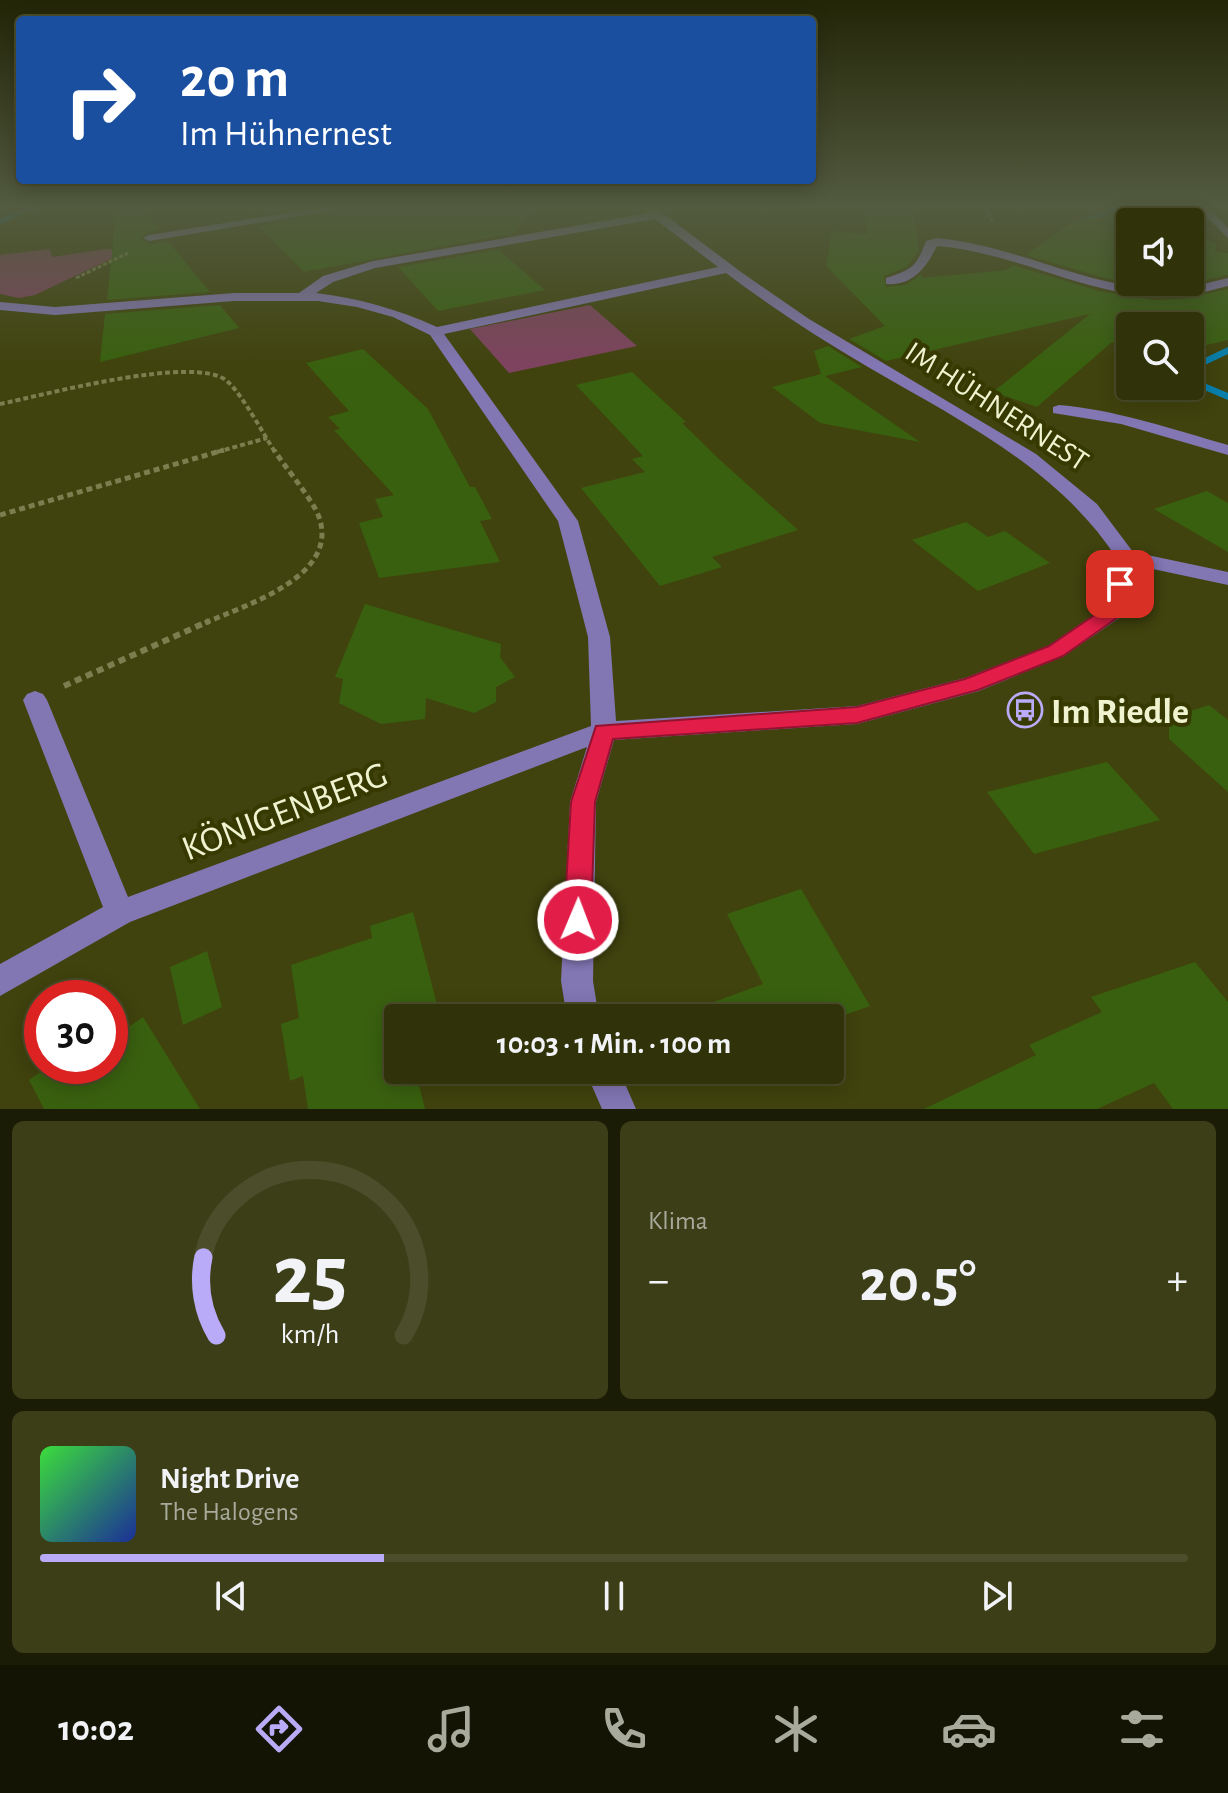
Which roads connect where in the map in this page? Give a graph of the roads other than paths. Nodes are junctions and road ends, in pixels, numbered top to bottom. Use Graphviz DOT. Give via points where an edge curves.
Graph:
graph roads {
  1 [pos="401,260"];
  2 [pos="716,260"];
  3 [pos="928,260"];
  4 [pos="1027,260"];
  5 [pos="728,269"];
  6 [pos="891,281"];
  7 [pos="1228,282"];
  8 [pos="303,296"];
  9 [pos="6,307"];
  10 [pos="435,332"];
  11 [pos="1059,410"];
  12 [pos="1228,450"];
  13 [pos="1126,557"];
  14 [pos="1228,579"];
  15 [pos="35,700"];
  16 [pos="604,731"];
  17 [pos="120,913"];
  18 [pos="0,981"];
  19 [pos="581,1004"];
  20 [pos="608,1084"];
  21 [pos="619,1109"];
  1 -- 8 [label="street" via="328,279"];
  2 -- 5 [label="street, IM HÜHNERNEST"];
  3 -- 6 [label="street" via="920,271"];
  4 -- 7 [label="street" via="1114,285 1152,290 1184,292"];
  5 -- 10 [label="street"];
  5 -- 13 [label="street, IM HÜHNERNEST" via="1048,472 1092,510"];
  8 -- 9 [label="street" via="71,309"];
  8 -- 10 [label="street" via="412,318"];
  10 -- 16 [label="street" via="568,521 599,637"];
  11 -- 12 [label="street" via="1113,418"];
  13 -- 14 [label="street"];
  13 -- 16 [label="street" via="1114,611 1056,651 971,685 857,715"];
  15 -- 17 [label="street"];
  16 -- 17 [label="street, KÖNIGENBERG"];
  16 -- 19 [label="street" via="583,802"];
  17 -- 18 [label="street, KÖNIGENBERG"];
  20 -- 21 [label="street"];
}
